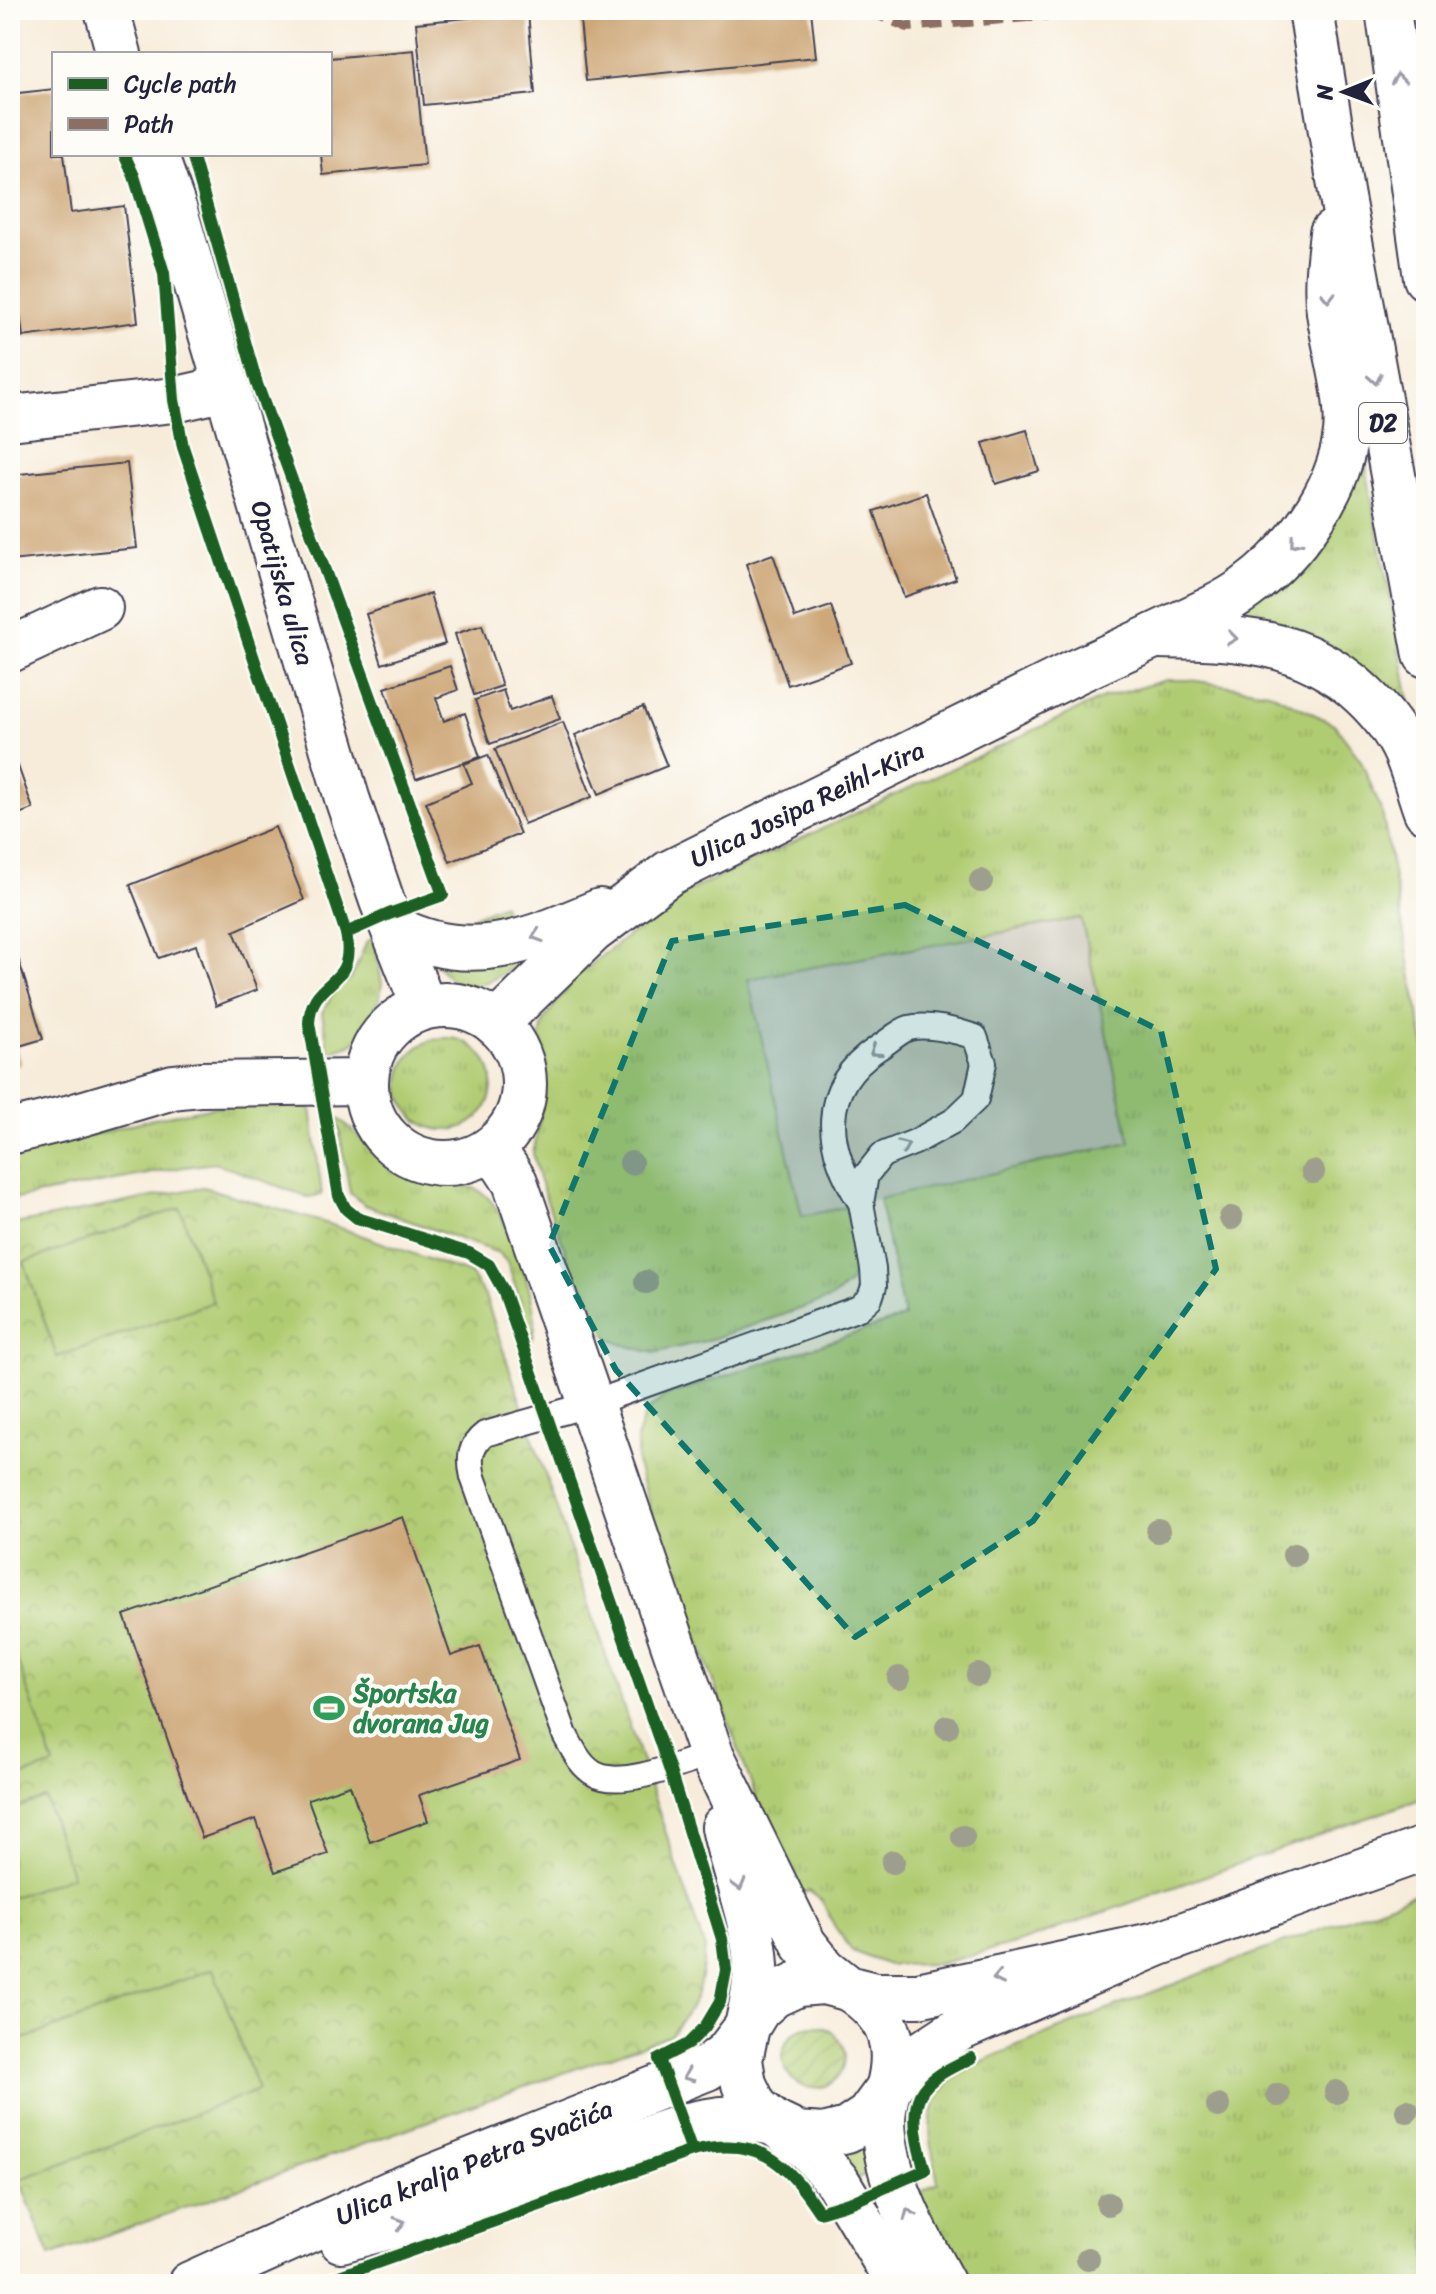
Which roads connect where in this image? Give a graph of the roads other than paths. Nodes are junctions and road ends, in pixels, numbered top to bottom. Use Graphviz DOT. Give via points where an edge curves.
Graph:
graph roads {
  1 [pos="107,10"];
  2 [pos="1311,10"];
  3 [pos="1388,10"];
  4 [pos="118,52"];
  5 [pos="156,156"];
  6 [pos="1341,192"];
  7 [pos="1424,259"];
  8 [pos="226,388"];
  9 [pos="10,418"];
  10 [pos="100,608"];
  11 [pos="1154,636"];
  12 [pos="10,650"];
  13 [pos="1426,655"];
  14 [pos="1426,811"];
  15 [pos="635,897"];
  16 [pos="394,928"];
  17 [pos="424,1007"];
  18 [pos="496,1024"];
  19 [pos="365,1082"];
  20 [pos="10,1132"];
  21 [pos="489,1150"];
  22 [pos="861,1203"];
  23 [pos="591,1404"];
  24 [pos="711,1754"];
  25 [pos="1426,1848"];
  26 [pos="1157,1944"];
  27 [pos="848,1988"];
  28 [pos="747,2027"];
  29 [pos="888,2089"];
  30 [pos="774,2123"];
  31 [pos="190,2284"];
  32 [pos="899,2284"];
  33 [pos="943,2284"];
  1 -- 4 [label="main road"];
  2 -- 6 [label="main road, D2"];
  7 -- 3 [label="main road, one-way"];
  5 -- 8 [label="main road, Opatijska ulica"];
  6 -- 11 [label="main road, Ulica Josipa Reihl-Kira, one-way" via="1332,230 1328,310 1346,432 1333,478 1310,524 1280,559 1244,589"];
  6 -- 13 [label="main road, D2, one-way"];
  8 -- 9 [label="main road" via="174,400"];
  8 -- 16 [label="main road, Opatijska ulica" via="347,798"];
  10 -- 12 [label="main road"];
  11 -- 14 [label="main road, one-way" via="1256,641 1296,651 1341,675 1382,713 1405,751"];
  11 -- 15 [label="main road, Ulica Josipa Reihl-Kira" via="717,848"];
  15 -- 16 [label="main road, one-way" via="518,943 485,948 435,946"];
  15 -- 18 [label="main road, Ulica Josipa Reihl-Kira"];
  16 -- 17 [label="main road, Opatijska ulica"];
  17 -- 18 [label="main road" via="469,1008"];
  17 -- 19 [label="main road" via="405,1015 383,1035 368,1062"];
  18 -- 21 [label="main road" via="518,1051 524,1095 506,1135"];
  19 -- 20 [label="main road" via="173,1087"];
  19 -- 21 [label="main road" via="368,1107 379,1129 417,1160 467,1161"];
  21 -- 23 [label="main road" via="515,1182"];
  22 -- 22 [label="lane, one-way" via="866,1175 882,1155 953,1121 976,1099 984,1063 975,1037 953,1029 909,1028 846,1075 833,1109 835,1150 845,1180"];
  22 -- 23 [label="lane" via="874,1286 859,1308"];
  23 -- 24 [label="main road"];
  23 -- 24 [label="lane" via="485,1434 471,1450 473,1477 565,1735 579,1760 594,1774 619,1779"];
  24 -- 27 [label="main road" via="804,1944"];
  24 -- 28 [label="main road, one-way" via="756,1964"];
  25 -- 26 [label="main road"];
  26 -- 27 [label="main road, one-way" via="918,1995 875,1995"];
  26 -- 29 [label="main road" via="959,2029 907,2063"];
  27 -- 28 [label="main road" via="798,1984 774,1995"];
  27 -- 29 [label="main road" via="874,2008 890,2036 894,2057"];
  28 -- 30 [label="main road" via="740,2060 744,2084 755,2107"];
  28 -- 31 [label="main road, Ulica kralja Petra Svačića, one-way" via="707,2068 391,2193"];
  29 -- 30 [label="main road" via="868,2116 847,2130 823,2136 797,2134"];
  33 -- 29 [label="main road, one-way" via="909,2217 886,2149 883,2118"];
  31 -- 30 [label="main road, Ulica kralja Petra Svačića, one-way" via="398,2224 684,2126 738,2116"];
  30 -- 32 [label="main road" via="810,2150 837,2181"];
}
